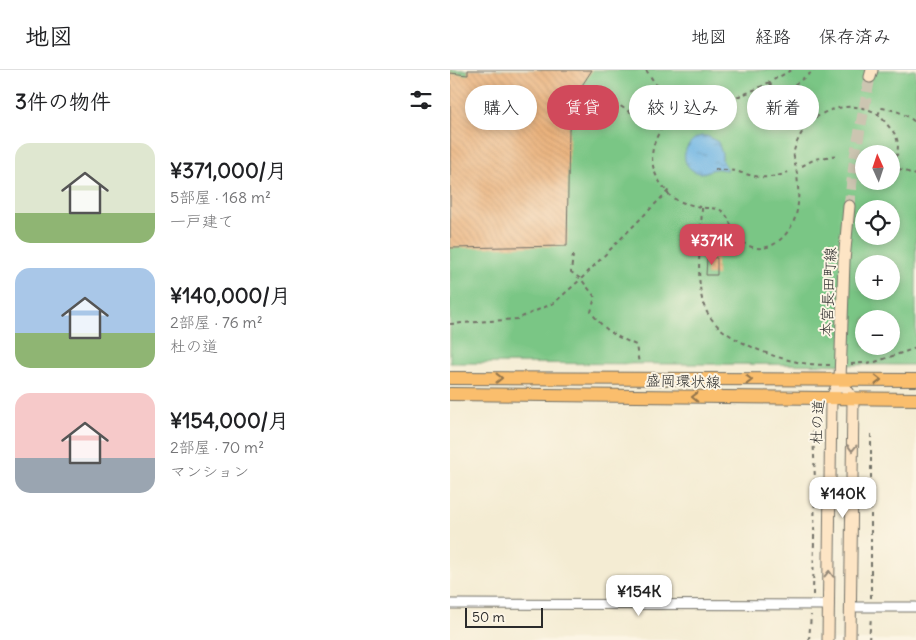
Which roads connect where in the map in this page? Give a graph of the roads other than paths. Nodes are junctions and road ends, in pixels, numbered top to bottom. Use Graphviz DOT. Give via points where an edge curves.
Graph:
graph roads {
  1 [pos="849,206"];
  2 [pos="450,378"];
  3 [pos="840,380"];
  4 [pos="916,380"];
  5 [pos="450,394"];
  6 [pos="831,399"];
  7 [pos="853,399"];
  8 [pos="916,399"];
  9 [pos="450,604"];
  10 [pos="829,605"];
  11 [pos="851,607"];
  12 [pos="916,607"];
  13 [pos="828,640"];
  14 [pos="850,640"];
  1 -- 3 [label="main road, 本宮長田町線"];
  2 -- 3 [label="main road, 盛岡環状線, one-way"];
  3 -- 4 [label="main road, 盛岡環状線, one-way"];
  3 -- 6 [label="main road, 杜の道"];
  3 -- 7 [label="main road, 杜の道"];
  6 -- 5 [label="main road, 盛岡環状線, one-way"];
  6 -- 7 [label="main road, 盛岡環状線"];
  10 -- 6 [label="main road, 杜の道, one-way"];
  7 -- 8 [label="main road, 盛岡環状線"];
  7 -- 11 [label="main road, one-way"];
  9 -- 10 [label="street"];
  10 -- 13 [label="main road, 杜の道"];
  11 -- 12 [label="street"];
  11 -- 14 [label="main road"];
}
